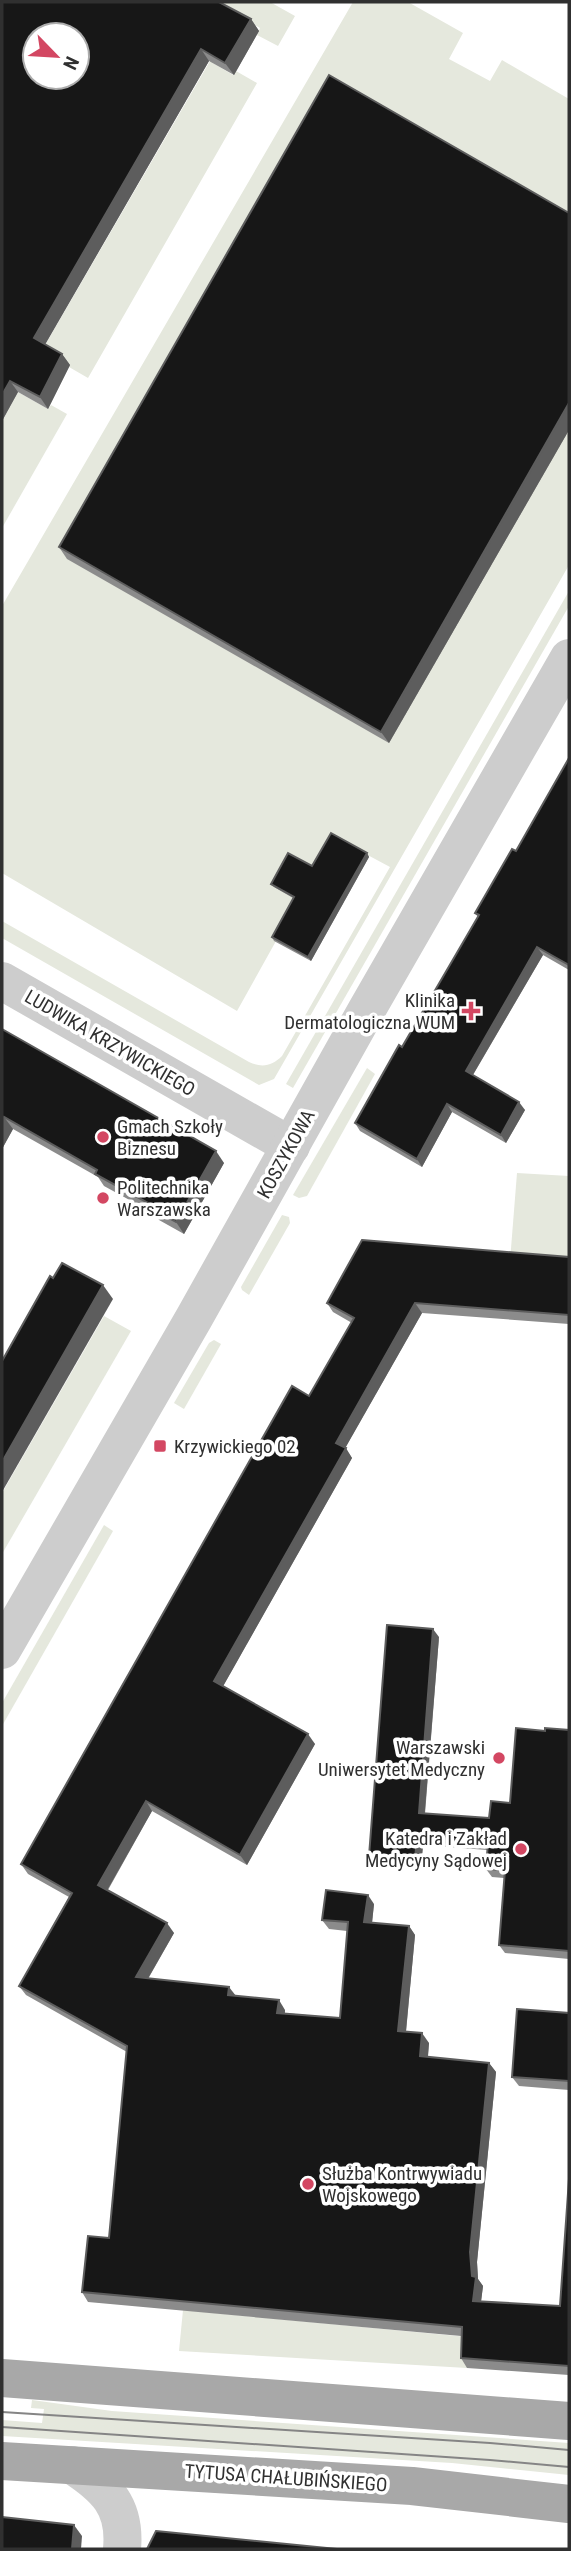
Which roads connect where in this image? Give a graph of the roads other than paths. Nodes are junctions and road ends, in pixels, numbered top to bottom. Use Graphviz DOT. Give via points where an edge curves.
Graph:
graph roads {
  1 [pos="569,658"];
  2 [pos="2,981"];
  3 [pos="291,1146"];
  4 [pos="2,1650"];
  5 [pos="2,2378"];
  6 [pos="569,2421"];
  7 [pos="2,2460"];
  8 [pos="72,2465"];
  9 [pos="569,2504"];
  10 [pos="122,2549"];
  1 -- 3 [label="street, KOSZYKOWA"];
  2 -- 3 [label="street, LUDWIKA KRZYWICKIEGO"];
  3 -- 4 [label="street, KOSZYKOWA"];
  5 -- 6 [label="main road"];
  7 -- 8 [label="main road, TYTUSA CHAŁUBIŃSKIEGO"];
  8 -- 9 [label="main road, TYTUSA CHAŁUBIŃSKIEGO" via="412,2486"];
  8 -- 10 [label="street" via="96,2480 116,2504 124,2530"];
}
